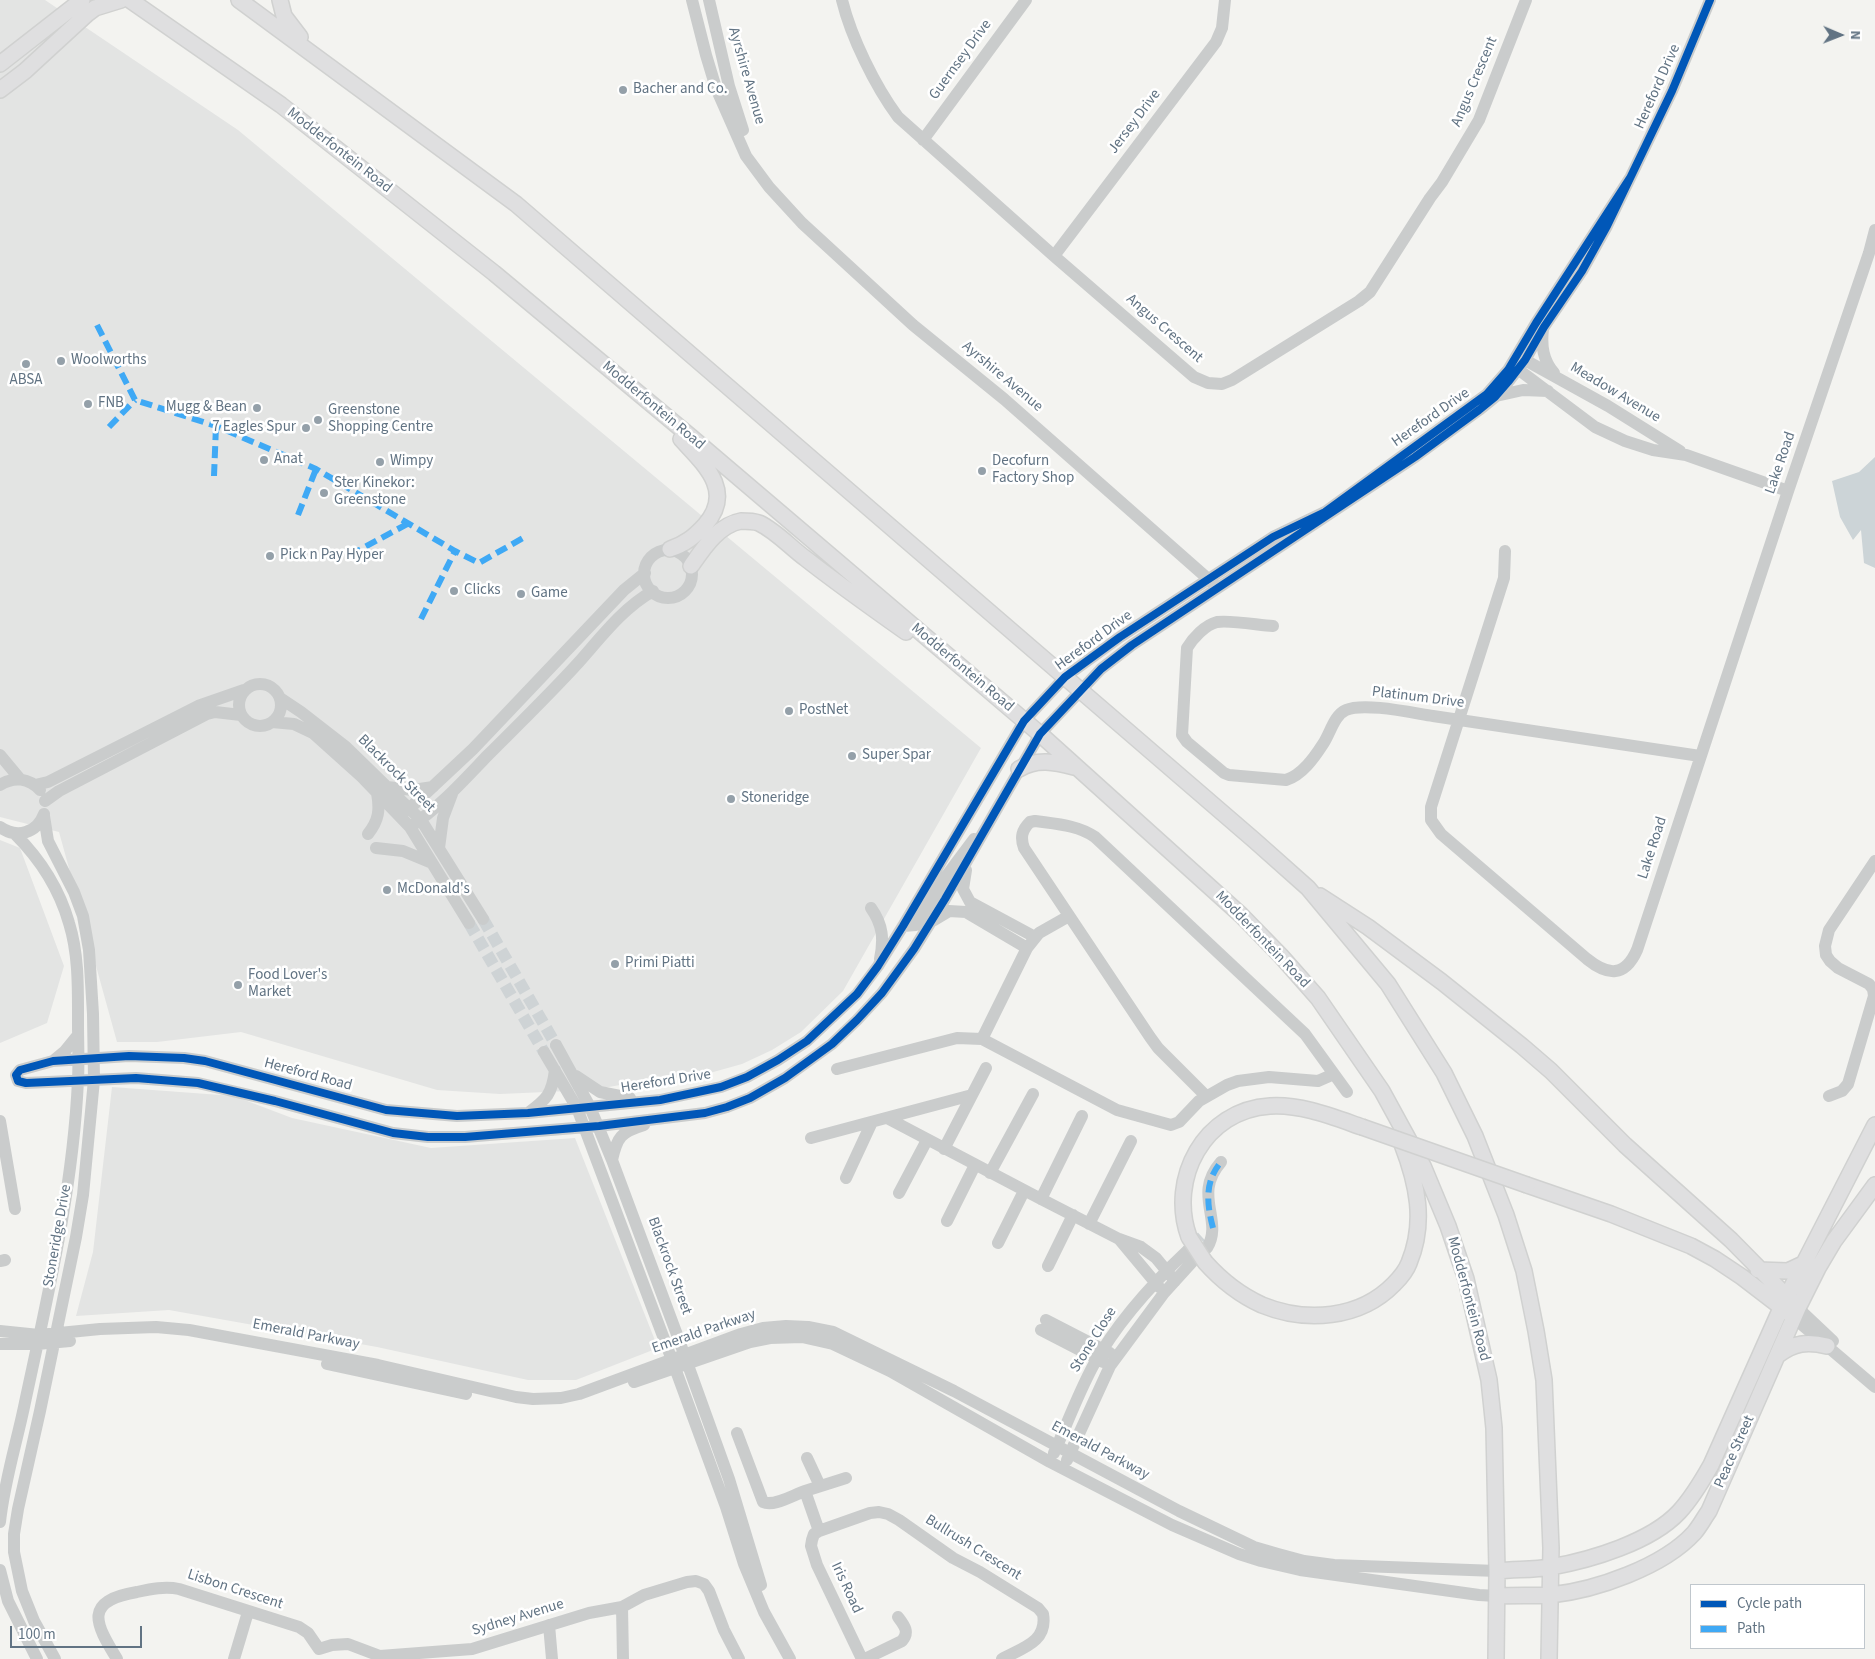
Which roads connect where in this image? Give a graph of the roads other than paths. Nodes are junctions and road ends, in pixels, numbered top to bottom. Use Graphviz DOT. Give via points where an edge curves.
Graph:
graph roads {
  1 [pos="71,0"];
  2 [pos="82,0"];
  3 [pos="121,0"];
  4 [pos="130,0"];
  5 [pos="239,0"];
  6 [pos="280,0"];
  7 [pos="692,0"];
  8 [pos="709,0"];
  9 [pos="842,0"];
  10 [pos="1026,0"];
  11 [pos="1224,0"];
  12 [pos="1526,0"];
  13 [pos="1709,2"];
  14 [pos="55,22"];
  15 [pos="0,64"];
  16 [pos="0,90"];
  17 [pos="366,94"];
  18 [pos="923,140"];
  19 [pos="1630,178"];
  20 [pos="769,187"];
  21 [pos="1875,230"];
  22 [pos="1054,256"];
  23 [pos="1544,327"];
  24 [pos="1518,363"];
  25 [pos="1557,377"];
  26 [pos="1548,391"];
  27 [pos="1495,397"];
  28 [pos="644,398"];
  29 [pos="1686,455"];
  30 [pos="1788,491"];
  31 [pos="670,550"];
  32 [pos="1505,551"];
  33 [pos="691,566"];
  34 [pos="645,573"];
  35 [pos="1214,584"];
  36 [pos="653,591"];
  37 [pos="1273,626"];
  38 [pos="947,655"];
  39 [pos="1065,677"];
  40 [pos="244,690"];
  41 [pos="1080,690"];
  42 [pos="280,698"];
  43 [pos="241,714"];
  44 [pos="1458,720"];
  45 [pos="1024,721"];
  46 [pos="272,722"];
  47 [pos="1040,734"];
  48 [pos="0,756"];
  49 [pos="1700,756"];
  50 [pos="1078,768"];
  51 [pos="1019,769"];
  52 [pos="20,779"];
  53 [pos="35,785"];
  54 [pos="0,786"];
  55 [pos="433,787"];
  56 [pos="454,789"];
  57 [pos="382,790"];
  58 [pos="45,801"];
  59 [pos="405,812"];
  60 [pos="44,816"];
  61 [pos="416,823"];
  62 [pos="0,828"];
  63 [pos="986,830"];
  64 [pos="15,834"];
  65 [pos="368,834"];
  66 [pos="376,848"];
  67 [pos="440,848"];
  68 [pos="970,858"];
  69 [pos="1875,860"];
  70 [pos="432,863"];
  71 [pos="1308,888"];
  72 [pos="871,908"];
  73 [pos="1069,916"];
  74 [pos="483,919"];
  75 [pos="469,923"];
  76 [pos="930,923"];
  77 [pos="903,926"];
  78 [pos="1035,937"];
  79 [pos="1027,948"];
  80 [pos="878,966"];
  81 [pos="78,1035"];
  82 [pos="982,1039"];
  83 [pos="556,1045"];
  84 [pos="544,1052"];
  85 [pos="94,1058"];
  86 [pos="78,1059"];
  87 [pos="54,1061"];
  88 [pos="986,1068"];
  89 [pos="837,1069"];
  90 [pos="20,1070"];
  91 [pos="555,1070"];
  92 [pos="574,1074"];
  93 [pos="1334,1074"];
  94 [pos="78,1080"];
  95 [pos="94,1080"];
  96 [pos="1382,1091"];
  97 [pos="1347,1092"];
  98 [pos="1033,1094"];
  99 [pos="972,1095"];
  100 [pos="1206,1096"];
  101 [pos="1829,1096"];
  102 [pos="660,1100"];
  103 [pos="590,1107"];
  104 [pos="576,1108"];
  105 [pos="528,1113"];
  106 [pos="683,1115"];
  107 [pos="1082,1116"];
  108 [pos="887,1118"];
  109 [pos="0,1121"];
  110 [pos="872,1122"];
  111 [pos="1875,1125"];
  112 [pos="599,1126"];
  113 [pos="584,1127"];
  114 [pos="811,1138"];
  115 [pos="927,1140"];
  116 [pos="1131,1141"];
  117 [pos="944,1149"];
  118 [pos="612,1160"];
  119 [pos="1220,1162"];
  120 [pos="975,1165"];
  121 [pos="990,1173"];
  122 [pos="846,1178"];
  123 [pos="4,1181"];
  124 [pos="1875,1185"];
  125 [pos="1024,1191"];
  126 [pos="899,1193"];
  127 [pos="1041,1199"];
  128 [pos="15,1209"];
  129 [pos="1073,1215"];
  130 [pos="947,1221"];
  131 [pos="1089,1224"];
  132 [pos="1119,1239"];
  133 [pos="998,1243"];
  134 [pos="1197,1249"];
  135 [pos="1804,1264"];
  136 [pos="1048,1266"];
  137 [pos="1167,1270"];
  138 [pos="1758,1270"];
  139 [pos="1175,1281"];
  140 [pos="1155,1282"];
  141 [pos="1164,1293"];
  142 [pos="1784,1301"];
  143 [pos="1796,1313"];
  144 [pos="1044,1325"];
  145 [pos="0,1331"];
  146 [pos="54,1339"];
  147 [pos="38,1340"];
  148 [pos="0,1344"];
  149 [pos="1826,1346"];
  150 [pos="1100,1354"];
  151 [pos="1778,1355"];
  152 [pos="680,1361"];
  153 [pos="1114,1361"];
  154 [pos="1875,1377"];
  155 [pos="1875,1387"];
  156 [pos="737,1433"];
  157 [pos="1057,1447"];
  158 [pos="1070,1454"];
  159 [pos="807,1458"];
  160 [pos="1050,1462"];
  161 [pos="1063,1469"];
  162 [pos="846,1478"];
  163 [pos="820,1486"];
  164 [pos="805,1491"];
  165 [pos="0,1522"];
  166 [pos="819,1531"];
  167 [pos="1550,1567"];
  168 [pos="0,1570"];
  169 [pos="1497,1571"];
  170 [pos="1550,1595"];
  171 [pos="1497,1596"];
  172 [pos="622,1607"];
  173 [pos="248,1612"];
  174 [pos="898,1616"];
  175 [pos="549,1626"];
  176 [pos="317,1654"];
  177 [pos="473,1654"];
  178 [pos="380,1658"];
  179 [pos="37,1659"];
  180 [pos="55,1659"];
  181 [pos="117,1659"];
  182 [pos="234,1659"];
  183 [pos="552,1659"];
  184 [pos="623,1659"];
  185 [pos="739,1659"];
  186 [pos="790,1659"];
  187 [pos="864,1659"];
  188 [pos="1002,1659"];
  189 [pos="1496,1659"];
  190 [pos="1549,1659"];
  1 -- 14 [label="main road"];
  2 -- 14 [label="main road"];
  3 -- 16 [label="main road" via="86,14"];
  4 -- 28 [label="main road, Modderfontein Road" via="281,105 494,273"];
  5 -- 17 [label="main road"];
  6 -- 17 [label="main road" via="284,16 295,33"];
  7 -- 20 [label="street, Ayrshire Avenue" via="716,88 746,156"];
  8 -- 20 [label="street, Ayrshire Avenue" via="734,104"];
  9 -- 18 [label="street, Angus Crescent" via="858,43 890,105"];
  10 -- 18 [label="street, Guernsey Drive"];
  11 -- 22 [label="street, Jersey Drive" via="1222,28 1216,42"];
  12 -- 22 [label="street, Angus Crescent" via="1479,120 1370,292 1232,380 1222,384 1208,383 1194,377"];
  13 -- 19 [label="street, Hereford Drive" via="1672,91"];
  14 -- 15 [label="main road"];
  17 -- 39 [label="main road" via="516,204"];
  18 -- 22 [label="street, Angus Crescent"];
  19 -- 23 [label="street, Hereford Drive" via="1582,271"];
  19 -- 24 [label="street, Hereford Drive" via="1536,323"];
  20 -- 35 [label="street, Ayrshire Avenue" via="802,224 913,325 1004,399"];
  21 -- 30 [label="street, Lake Road"];
  23 -- 24 [label="street, Hereford Drive"];
  23 -- 25 [label="street" via="1544,357"];
  24 -- 25 [label="street, Meadow Avenue"];
  24 -- 26 [label="street, Meadow Avenue"];
  24 -- 27 [label="street, Hereford Drive"];
  24 -- 35 [label="street, Hereford Drive" via="1471,408 1325,512 1273,537"];
  25 -- 29 [label="street, Meadow Avenue"];
  26 -- 27 [label="street" via="1523,390"];
  26 -- 29 [label="street, Meadow Avenue" via="1595,427 1625,441 1653,450"];
  27 -- 35 [label="street, Hereford Drive" via="1371,488"];
  28 -- 31 [label="main road" via="716,484 718,498 712,517 692,539"];
  28 -- 38 [label="main road, Modderfontein Road"];
  29 -- 30 [label="street, Meadow Avenue"];
  30 -- 49 [label="street, Lake Road"];
  31 -- 33 [label="street" via="685,556"];
  31 -- 34 [label="street" via="654,554"];
  32 -- 44 [label="street, Lake Road" via="1504,578"];
  33 -- 36 [label="street" via="692,578 679,595 664,597"];
  33 -- 38 [label="main road" via="725,527 740,521 759,523 905,631"];
  34 -- 36 [label="street" via="647,584"];
  34 -- 55 [label="street" via="624,590"];
  35 -- 39 [label="street, Hereford Drive" via="1120,637"];
  35 -- 41 [label="street, Hereford Drive" via="1101,669"];
  36 -- 56 [label="street" via="619,617"];
  37 -- 44 [label="street, Platinum Drive" via="1216,622 1192,639 1187,648 1182,735 1224,773 1292,778 1323,745 1344,710 1376,708"];
  38 -- 45 [label="main road, Modderfontein Road"];
  39 -- 41 [label="main road"];
  39 -- 45 [label="street, Hereford Drive"];
  40 -- 42 [label="street" via="262,683 274,689"];
  40 -- 43 [label="street" via="238,703"];
  40 -- 53 [label="street" via="198,706 48,782"];
  41 -- 47 [label="street, Hereford Drive"];
  41 -- 71 [label="main road"];
  42 -- 46 [label="street" via="281,707"];
  42 -- 57 [label="street, Blackrock Street" via="330,734"];
  43 -- 46 [label="street" via="254,725"];
  43 -- 58 [label="street" via="208,714"];
  44 -- 49 [label="street, Platinum Drive"];
  44 -- 49 [label="street, Lake Road" via="1430,807 1435,826 1440,834 1587,959 1606,971 1614,972 1628,965 1637,950"];
  45 -- 47 [label="main road, Modderfontein Road"];
  45 -- 77 [label="street, Hereford Drive"];
  46 -- 57 [label="street, Blackrock Street" via="303,727"];
  47 -- 50 [label="main road, Modderfontein Road"];
  47 -- 51 [label="street, Hereford Drive"];
  48 -- 52 [label="street"];
  50 -- 51 [label="main road" via="1044,761"];
  50 -- 96 [label="main road, Modderfontein Road" via="1282,956 1318,998"];
  51 -- 63 [label="street, Hereford Drive"];
  52 -- 53 [label="street"];
  52 -- 54 [label="street" via="12,779"];
  53 -- 58 [label="street"];
  55 -- 57 [label="street"];
  55 -- 59 [label="street"];
  56 -- 61 [label="street"];
  56 -- 67 [label="street" via="443,818"];
  57 -- 59 [label="street, Blackrock Street"];
  57 -- 65 [label="street" via="376,824"];
  58 -- 60 [label="street, Stoneridge Drive"];
  59 -- 61 [label="street, Blackrock Street"];
  60 -- 64 [label="street" via="32,830"];
  60 -- 85 [label="street, Stoneridge Drive" via="48,841 80,904 87,934"];
  61 -- 67 [label="street, Blackrock Street"];
  61 -- 70 [label="street, Blackrock Street"];
  62 -- 64 [label="street"];
  63 -- 68 [label="street, Hereford Drive"];
  63 -- 77 [label="street" via="964,852 916,925"];
  64 -- 81 [label="street, Stoneridge Drive" via="43,866 64,906 76,954"];
  66 -- 70 [label="street" via="402,851"];
  67 -- 74 [label="street, Blackrock Street"];
  68 -- 76 [label="street, Hereford Drive"];
  68 -- 78 [label="street" via="963,881 963,889 970,902"];
  69 -- 101 [label="street" via="1829,930 1825,946 1830,961 1869,984 1874,996 1848,1084 1842,1091"];
  70 -- 75 [label="street, Blackrock Street"];
  71 -- 138 [label="main road" via="1368,927 1522,1046 1731,1240"];
  71 -- 167 [label="main road" via="1388,984 1444,1073 1475,1136 1506,1215 1524,1270 1544,1380"];
  72 -- 80 [label="street" via="883,941"];
  73 -- 78 [label="street"];
  73 -- 93 [label="street" via="1024,848 1022,834 1030,822 1076,828 1095,838 1305,1034"];
  73 -- 100 [label="street" via="1154,1042"];
  76 -- 79 [label="street" via="949,911 962,911"];
  76 -- 106 [label="street, Hereford Drive" via="882,993 832,1044 785,1078 750,1098 727,1108"];
  77 -- 80 [label="street, Hereford Drive"];
  78 -- 79 [label="street"];
  79 -- 82 [label="street"];
  80 -- 102 [label="street, Hereford Drive" via="857,994 828,1022 778,1060 721,1087"];
  81 -- 86 [label="street, Stoneridge Drive"];
  81 -- 87 [label="street"];
  82 -- 89 [label="street" via="957,1038"];
  82 -- 100 [label="street" via="1131,1115 1175,1124"];
  83 -- 92 [label="street, Blackrock Street"];
  84 -- 91 [label="street, Blackrock Street"];
  85 -- 86 [label="street, Hereford Road"];
  85 -- 95 [label="street, Stoneridge Drive"];
  85 -- 105 [label="street, Hereford Road" via="162,1056 205,1061 339,1098 404,1112 457,1116"];
  86 -- 87 [label="street, Hereford Road"];
  86 -- 94 [label="street, Stoneridge Drive"];
  87 -- 90 [label="street, Hereford Road"];
  88 -- 99 [label="street"];
  90 -- 94 [label="street, Hereford Drive" via="16,1078 21,1083"];
  91 -- 104 [label="street, Blackrock Street"];
  91 -- 105 [label="street" via="548,1096"];
  92 -- 102 [label="street" via="607,1094"];
  92 -- 103 [label="street, Blackrock Street"];
  93 -- 97 [label="street"];
  93 -- 100 [label="street" via="1318,1082 1269,1077 1245,1080 1227,1084"];
  94 -- 95 [label="street, Hereford Drive"];
  94 -- 147 [label="street, Stoneridge Drive" via="60,1238"];
  95 -- 113 [label="street, Hereford Drive" via="136,1078 198,1083 413,1136 449,1138"];
  95 -- 146 [label="street, Stoneridge Drive" via="83,1194"];
  96 -- 134 [label="main road" via="1418,1193 1416,1242 1409,1264 1389,1289 1362,1307 1347,1312 1294,1314 1244,1296 1228,1285"];
  96 -- 169 [label="main road, Modderfontein Road" via="1423,1166 1448,1226 1478,1329 1489,1380 1494,1428"];
  98 -- 121 [label="street"];
  99 -- 108 [label="street"];
  99 -- 117 [label="street"];
  102 -- 103 [label="street, Hereford Drive"];
  103 -- 104 [label="street, Hereford Road"];
  103 -- 112 [label="street, Blackrock Street"];
  104 -- 105 [label="street, Hereford Road"];
  104 -- 113 [label="street, Blackrock Street"];
  106 -- 112 [label="street, Hereford Drive"];
  106 -- 118 [label="street" via="637,1127 624,1134 616,1143"];
  107 -- 127 [label="street"];
  108 -- 110 [label="street"];
  108 -- 115 [label="street"];
  109 -- 123 [label="street"];
  110 -- 114 [label="street"];
  110 -- 122 [label="street"];
  111 -- 135 [label="main road"];
  112 -- 113 [label="street, Hereford Drive"];
  112 -- 118 [label="street, Blackrock Street"];
  113 -- 152 [label="street, Blackrock Street"];
  115 -- 117 [label="street"];
  115 -- 126 [label="street"];
  116 -- 131 [label="street"];
  117 -- 120 [label="street"];
  118 -- 152 [label="street, Blackrock Street"];
  119 -- 134 [label="street" via="1208,1187 1213,1228 1211,1241"];
  120 -- 121 [label="street"];
  120 -- 130 [label="street"];
  121 -- 125 [label="street"];
  123 -- 128 [label="street"];
  124 -- 143 [label="main road, Peace Street" via="1834,1242"];
  125 -- 127 [label="street"];
  125 -- 133 [label="street"];
  127 -- 129 [label="street"];
  129 -- 131 [label="street"];
  129 -- 136 [label="street"];
  131 -- 132 [label="street"];
  132 -- 137 [label="street" via="1149,1252"];
  132 -- 140 [label="street"];
  134 -- 137 [label="street, Stone Close"];
  134 -- 139 [label="street, Stone Close"];
  134 -- 142 [label="main road, bridge" via="1184,1225 1182,1210 1182,1189 1196,1150 1209,1135 1236,1115 1252,1108 1278,1106 1302,1109 1362,1127 1611,1214 1691,1246"];
  135 -- 138 [label="main road" via="1788,1271"];
  135 -- 142 [label="main road"];
  137 -- 139 [label="street"];
  137 -- 140 [label="street, Stone Close"];
  138 -- 142 [label="main road"];
  139 -- 141 [label="street, Stone Close"];
  140 -- 141 [label="street"];
  140 -- 150 [label="street, Stone Close"];
  141 -- 153 [label="street, Stone Close"];
  142 -- 143 [label="main road"];
  142 -- 167 [label="main road, Peace Street" via="1711,1465 1679,1512 1634,1543"];
  143 -- 149 [label="street"];
  143 -- 151 [label="main road, Peace Street"];
  143 -- 154 [label="street"];
  144 -- 150 [label="street"];
  145 -- 147 [label="street, Emerald Parkway"];
  146 -- 147 [label="street, Emerald Parkway"];
  146 -- 152 [label="street, Emerald Parkway" via="100,1329 156,1327 189,1330 378,1365 533,1399 569,1397"];
  146 -- 180 [label="street, Stoneridge Drive" via="18,1509 14,1552 22,1591"];
  147 -- 148 [label="street, Emerald Parkway"];
  147 -- 165 [label="street, Stoneridge Drive"];
  149 -- 151 [label="main road" via="1798,1344"];
  149 -- 155 [label="street"];
  150 -- 153 [label="street"];
  150 -- 157 [label="street, Stone Close"];
  151 -- 170 [label="main road, Peace Street" via="1709,1511 1694,1532 1675,1550 1654,1563 1616,1579"];
  152 -- 157 [label="street, Emerald Parkway" via="741,1334 763,1328 808,1327 833,1332 954,1391"];
  152 -- 160 [label="street, Emerald Parkway" via="770,1338 802,1336 833,1344 898,1376"];
  152 -- 186 [label="street, Blackrock Street" via="744,1564 764,1612"];
  153 -- 158 [label="street, Stone Close"];
  156 -- 164 [label="street" via="763,1502 773,1503"];
  157 -- 158 [label="street, Emerald Parkway"];
  157 -- 160 [label="street, Stone Close"];
  158 -- 161 [label="street, Stone Close"];
  158 -- 169 [label="street, Emerald Parkway" via="1226,1534 1278,1554 1334,1565"];
  159 -- 163 [label="street"];
  160 -- 161 [label="street, Emerald Parkway"];
  161 -- 171 [label="street, Emerald Parkway" via="1172,1525 1261,1561 1323,1574"];
  162 -- 163 [label="street"];
  163 -- 164 [label="street"];
  164 -- 166 [label="street"];
  166 -- 187 [label="street, Iris Road" via="814,1534 811,1546 817,1564"];
  166 -- 188 [label="street, Bullrush Crescent" via="870,1513 888,1514 953,1558 1038,1608 1043,1614 1043,1630 1032,1642"];
  167 -- 169 [label="main road, Peace Street"];
  167 -- 170 [label="main road"];
  168 -- 179 [label="street" via="8,1601"];
  169 -- 171 [label="main road, Modderfontein Road"];
  170 -- 171 [label="main road, Peace Street"];
  170 -- 190 [label="main road"];
  171 -- 189 [label="main road, Modderfontein Road"];
  172 -- 175 [label="street, Sydney Avenue" via="589,1613"];
  172 -- 184 [label="street"];
  172 -- 185 [label="street, Sydney Avenue" via="644,1595 688,1582 704,1584"];
  173 -- 176 [label="street, Lisbon Crescent" via="304,1630"];
  173 -- 181 [label="street, Lisbon Crescent" via="172,1587 112,1597 103,1605 98,1624"];
  173 -- 182 [label="street"];
  174 -- 187 [label="street" via="905,1626 902,1641"];
  175 -- 177 [label="street, Sydney Avenue"];
  175 -- 183 [label="street"];
  176 -- 178 [label="street, Sydney Avenue" via="332,1645 348,1644"];
  177 -- 178 [label="street, Sydney Avenue"];
}
